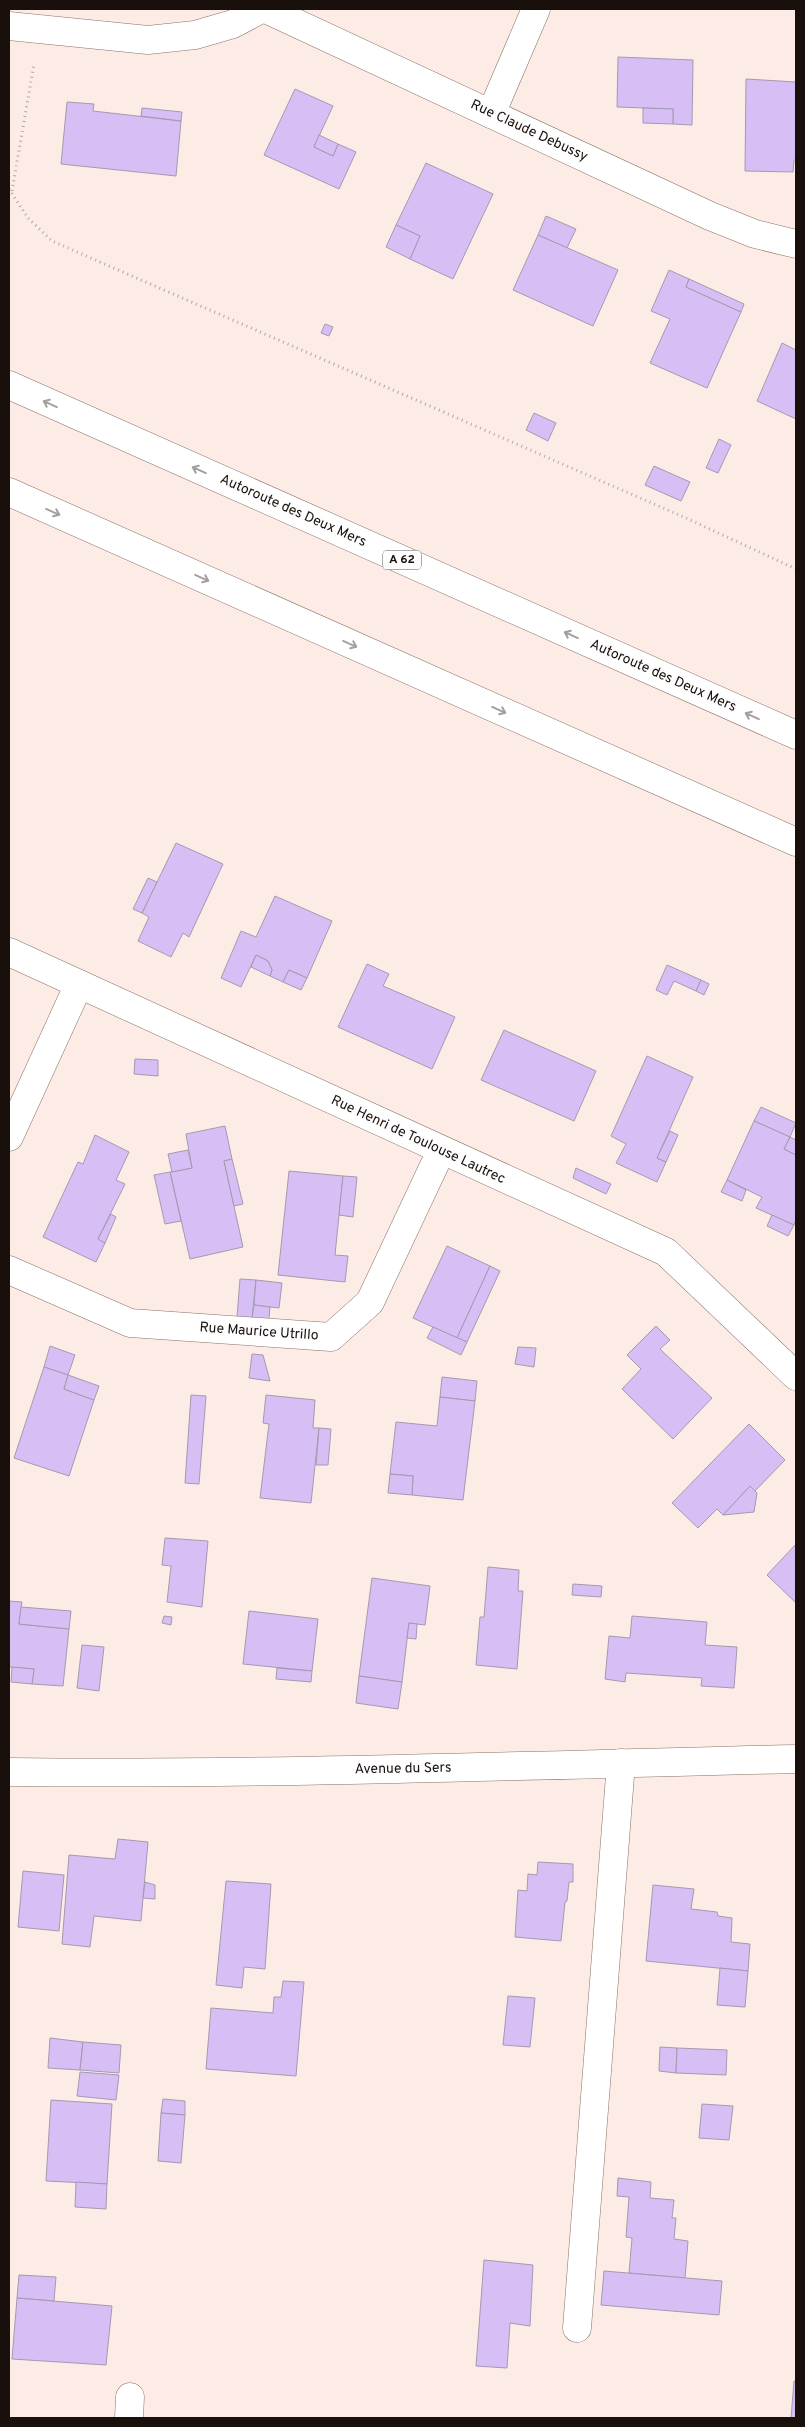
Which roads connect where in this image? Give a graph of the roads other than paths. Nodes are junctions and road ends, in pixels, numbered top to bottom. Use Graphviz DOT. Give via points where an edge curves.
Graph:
graph roads {
  1 [pos="261,9"];
  2 [pos="266,9"];
  3 [pos="536,9"];
  4 [pos="9,26"];
  5 [pos="491,114"];
  6 [pos="796,244"];
  7 [pos="9,385"];
  8 [pos="9,492"];
  9 [pos="796,735"];
  10 [pos="796,842"];
  11 [pos="9,952"];
  12 [pos="79,984"];
  13 [pos="9,1137"];
  14 [pos="441,1151"];
  15 [pos="9,1270"];
  16 [pos="796,1376"];
  17 [pos="796,1759"];
  18 [pos="620,1763"];
  19 [pos="9,1772"];
  20 [pos="577,2328"];
  1 -- 4 [label="main road" via="233,24 194,35 148,40"];
  2 -- 5 [label="main road, Rue Claude Debussy"];
  3 -- 5 [label="main road"];
  5 -- 6 [label="main road, Rue Claude Debussy" via="710,216 755,234"];
  9 -- 7 [label="main road, Autoroute des Deux Mers / A 62, one-way"];
  8 -- 10 [label="main road, one-way"];
  11 -- 12 [label="main road, Rue Henri de Toulouse Lautrec"];
  12 -- 13 [label="main road"];
  12 -- 14 [label="main road, Rue Henri de Toulouse Lautrec"];
  14 -- 15 [label="main road, Rue Maurice Utrillo" via="370,1302 331,1337 130,1324"];
  14 -- 16 [label="main road, Rue Henri de Toulouse Lautrec" via="666,1252"];
  17 -- 18 [label="main road, Avenue du Sers"];
  18 -- 19 [label="main road, Avenue du Sers" via="425,1769"];
  18 -- 20 [label="main road"];
}
